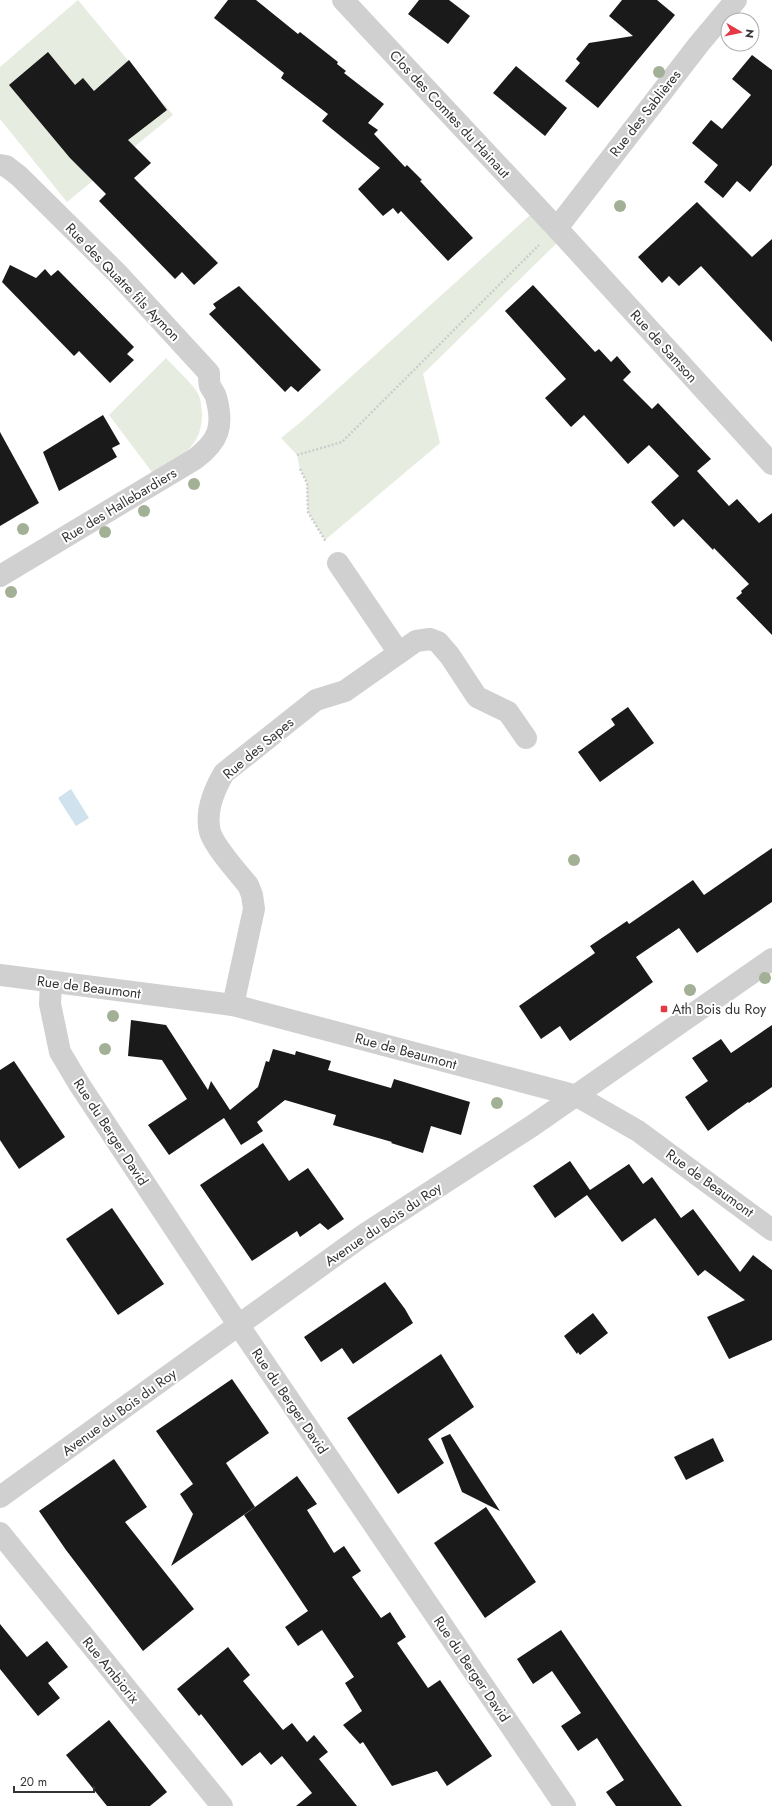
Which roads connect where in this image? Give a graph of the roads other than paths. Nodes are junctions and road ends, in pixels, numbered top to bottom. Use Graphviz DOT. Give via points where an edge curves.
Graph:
graph roads {
  1 [pos="343,0"];
  2 [pos="736,0"];
  3 [pos="0,165"];
  4 [pos="557,228"];
  5 [pos="220,418"];
  6 [pos="772,464"];
  7 [pos="338,563"];
  8 [pos="0,576"];
  9 [pos="399,652"];
  10 [pos="526,738"];
  11 [pos="772,959"];
  12 [pos="0,975"];
  13 [pos="51,982"];
  14 [pos="233,1005"];
  15 [pos="577,1096"];
  16 [pos="772,1230"];
  17 [pos="239,1326"];
  18 [pos="0,1497"];
  19 [pos="0,1533"];
  20 [pos="222,1806"];
  21 [pos="565,1806"];
  1 -- 4 [label="street, Clos des Comtes du Hainaut"];
  2 -- 4 [label="street, Rue des Sablières"];
  3 -- 5 [label="street, Rue des Quatre fils Aymon" via="6,166 20,176 117,273 208,373"];
  4 -- 6 [label="street, Rue de Samson"];
  5 -- 8 [label="street, Rue des Hallebardiers" via="216,439 195,459"];
  7 -- 9 [label="street"];
  9 -- 10 [label="street, Rue des Sapes" via="422,639 438,642 477,697 508,712"];
  9 -- 14 [label="street, Rue des Sapes" via="345,691 316,700 224,773 215,788 208,819 211,833 248,886 254,909"];
  11 -- 15 [label="street, Avenue du Bois du Roy"];
  12 -- 13 [label="street, Rue de Beaumont"];
  13 -- 14 [label="street, Rue de Beaumont"];
  13 -- 17 [label="street, Rue du Berger David" via="50,1004 60,1052"];
  14 -- 15 [label="street, Rue de Beaumont"];
  15 -- 16 [label="street, Rue de Beaumont" via="638,1131"];
  15 -- 17 [label="street, Avenue du Bois du Roy" via="365,1234"];
  17 -- 18 [label="street, Avenue du Bois du Roy"];
  17 -- 21 [label="street, Rue du Berger David"];
  19 -- 20 [label="street, Rue Ambiorix"];
}
